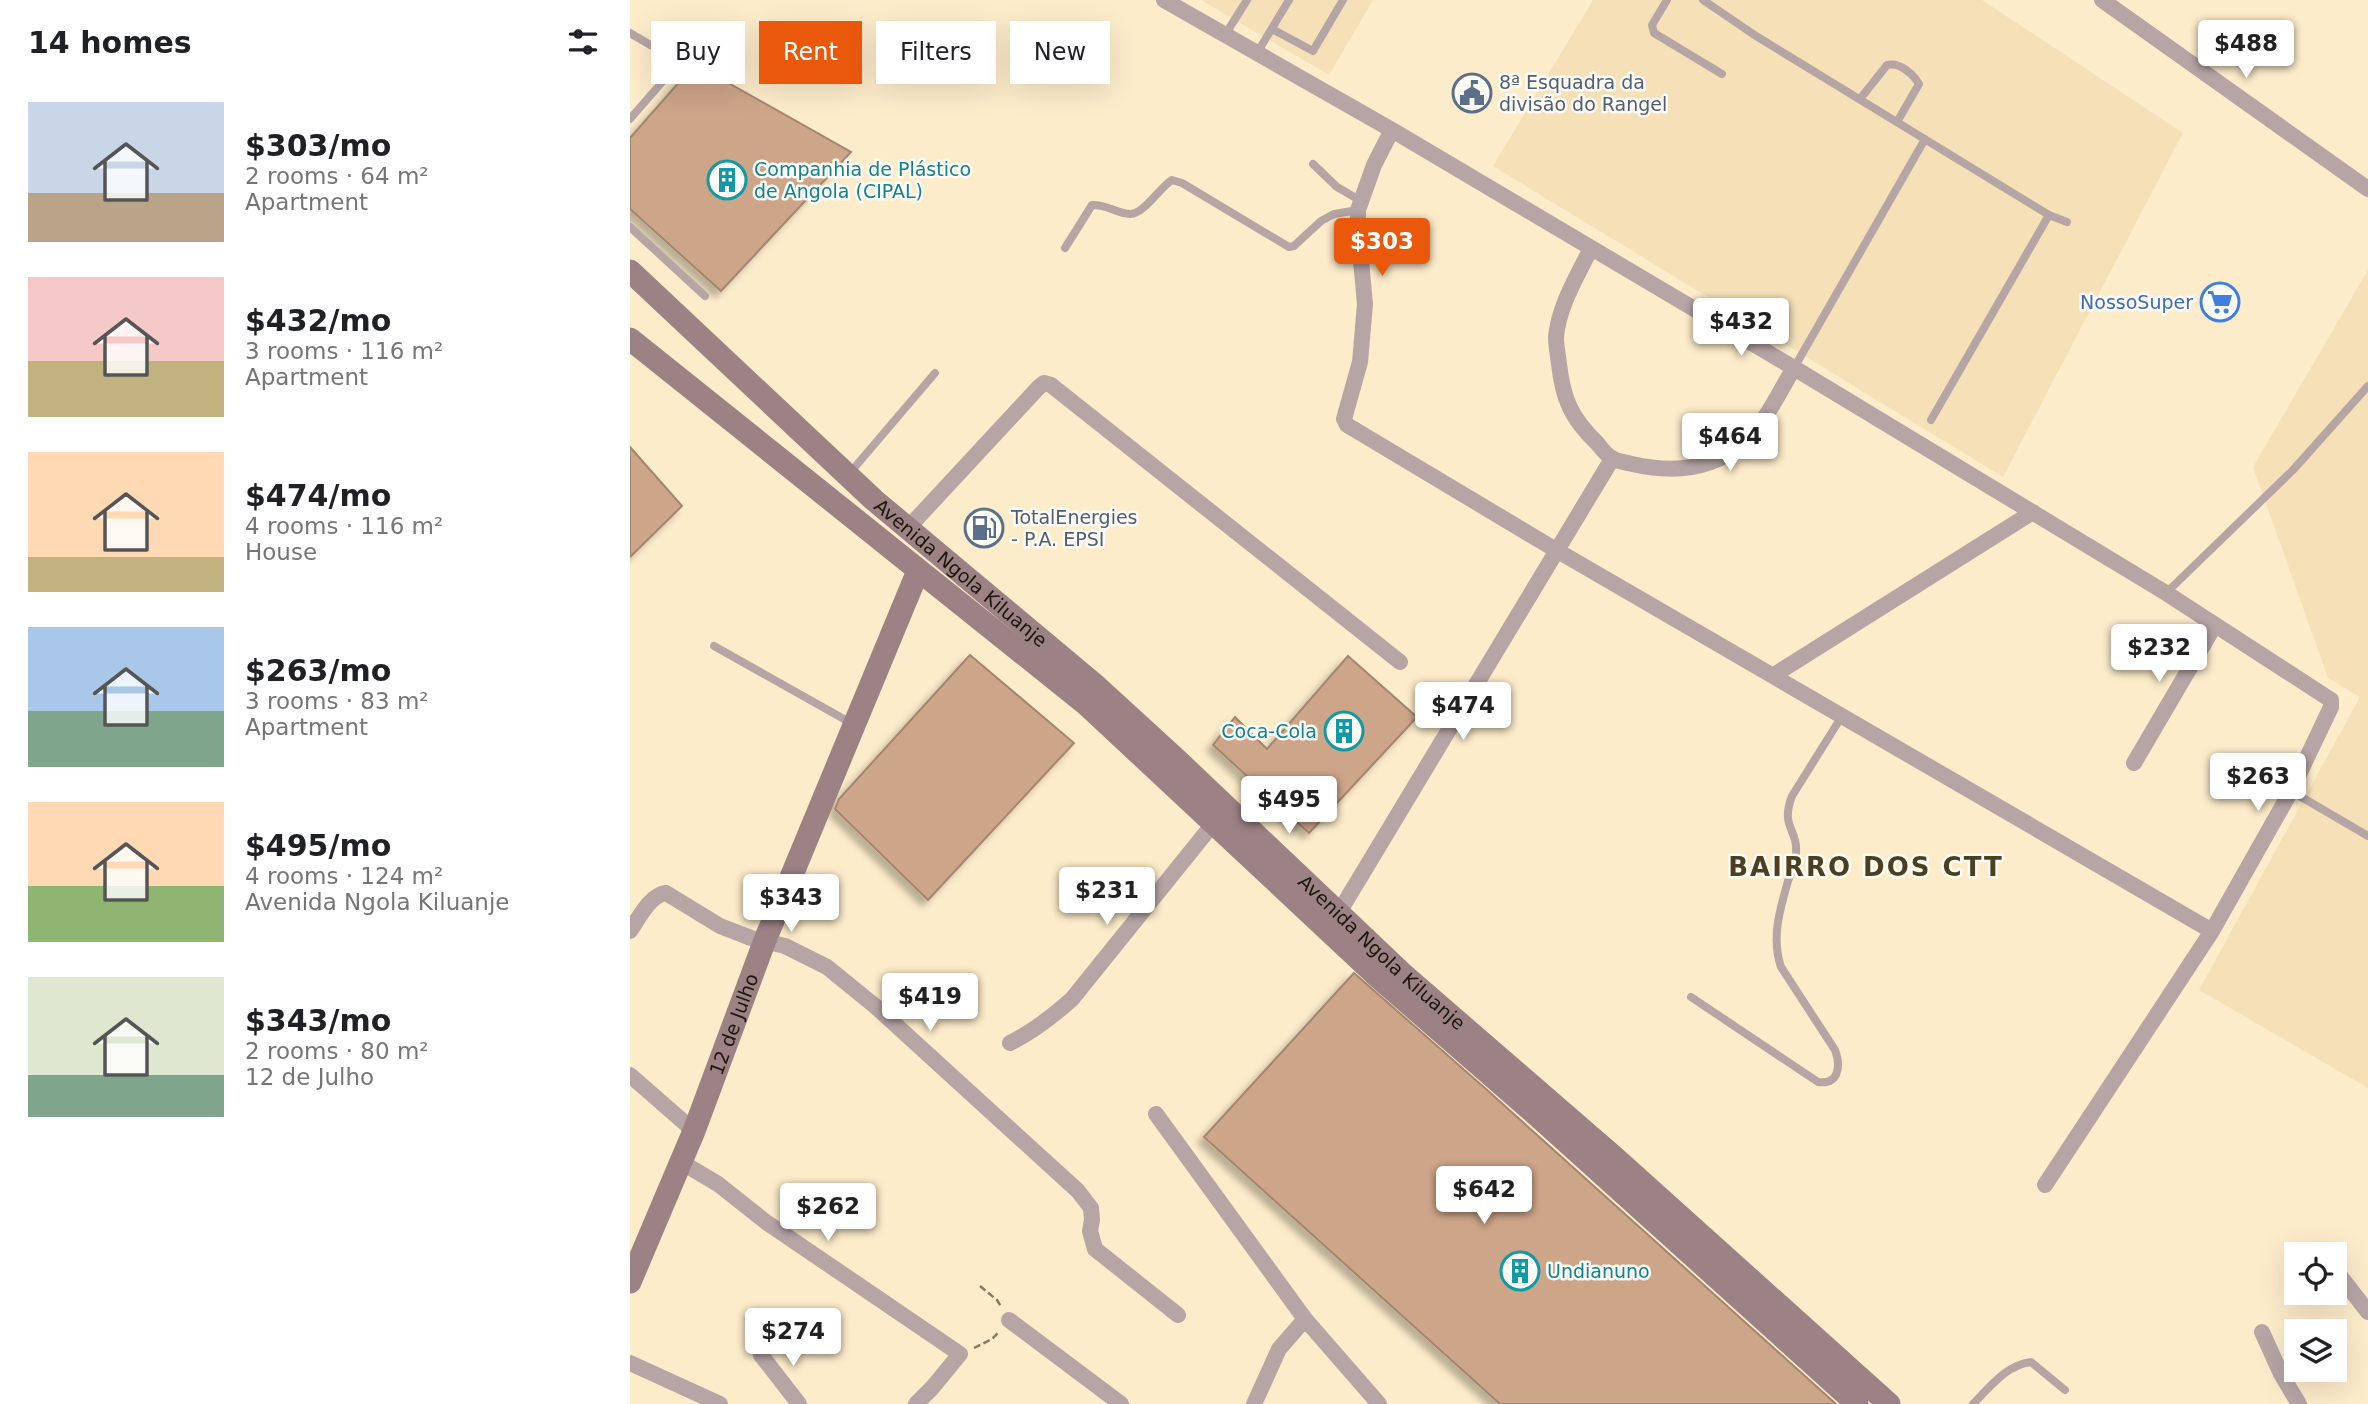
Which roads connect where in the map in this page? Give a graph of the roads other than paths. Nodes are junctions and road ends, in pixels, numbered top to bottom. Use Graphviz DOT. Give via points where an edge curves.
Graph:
graph roads {
  1 [pos="1164,0"];
  2 [pos="1247,0"];
  3 [pos="1289,0"];
  4 [pos="1343,0"];
  5 [pos="1667,0"];
  6 [pos="1703,0"];
  7 [pos="2102,0"];
  8 [pos="1272,29"];
  9 [pos="630,33"];
  10 [pos="1226,35"];
  11 [pos="1257,53"];
  12 [pos="1722,74"];
  13 [pos="1860,99"];
  14 [pos="630,119"];
  15 [pos="1897,122"];
  16 [pos="1392,130"];
  17 [pos="1925,139"];
  18 [pos="1313,164"];
  19 [pos="2368,189"];
  20 [pos="1360,205"];
  21 [pos="2049,215"];
  22 [pos="2067,222"];
  23 [pos="630,227"];
  24 [pos="1065,248"];
  25 [pos="1591,248"];
  26 [pos="630,271"];
  27 [pos="630,285"];
  28 [pos="705,296"];
  29 [pos="660,300"];
  30 [pos="633,340"];
  31 [pos="1794,368"];
  32 [pos="935,373"];
  33 [pos="2368,386"];
  34 [pos="1931,420"];
  35 [pos="1612,459"];
  36 [pos="847,475"];
  37 [pos="2033,512"];
  38 [pos="908,528"];
  39 [pos="1556,550"];
  40 [pos="918,571"];
  41 [pos="2166,593"];
  42 [pos="2215,625"];
  43 [pos="714,646"];
  44 [pos="1400,662"];
  45 [pos="1774,675"];
  46 [pos="1843,715"];
  47 [pos="854,725"];
  48 [pos="2134,763"];
  49 [pos="2291,791"];
  50 [pos="1213,824"];
  51 [pos="2368,836"];
  52 [pos="1338,914"];
  53 [pos="630,929"];
  54 [pos="2212,931"];
  55 [pos="765,940"];
  56 [pos="1692,997"];
  57 [pos="1010,1043"];
  58 [pos="630,1075"];
  59 [pos="1156,1114"];
  60 [pos="694,1131"];
  61 [pos="681,1162"];
  62 [pos="2045,1185"];
  63 [pos="630,1282"];
  64 [pos="2347,1285"];
  65 [pos="2368,1312"];
  66 [pos="1178,1315"];
  67 [pos="1305,1319"];
  68 [pos="1009,1320"];
  69 [pos="2262,1332"];
  70 [pos="761,1355"];
  71 [pos="630,1363"];
  72 [pos="2065,1390"];
  73 [pos="720,1404"];
  74 [pos="799,1404"];
  75 [pos="916,1404"];
  76 [pos="1121,1404"];
  77 [pos="1254,1404"];
  78 [pos="1379,1404"];
  79 [pos="1857,1404"];
  80 [pos="1889,1404"];
  81 [pos="1973,1404"];
  82 [pos="2299,1404"];
  1 -- 10 [label="street"];
  2 -- 10 [label="lane"];
  3 -- 8 [label="lane"];
  4 -- 8 [label="lane" via="1313,51"];
  5 -- 12 [label="lane" via="1652,25 1654,33"];
  6 -- 13 [label="lane"];
  7 -- 19 [label="street"];
  8 -- 11 [label="lane"];
  9 -- 14 [label="lane" via="664,53 671,65 670,73"];
  10 -- 11 [label="street"];
  11 -- 16 [label="street"];
  13 -- 15 [label="lane"];
  13 -- 15 [label="lane" via="1887,65 1901,66 1920,84"];
  15 -- 17 [label="lane"];
  16 -- 20 [label="street"];
  16 -- 25 [label="street"];
  17 -- 21 [label="lane"];
  17 -- 31 [label="lane"];
  18 -- 20 [label="lane"];
  20 -- 24 [label="lane" via="1321,221 1289,247 1172,180 1141,211 1131,214 1092,205"];
  20 -- 39 [label="street" via="1365,304 1360,362 1343,419"];
  21 -- 22 [label="lane"];
  21 -- 34 [label="lane"];
  23 -- 28 [label="lane"];
  25 -- 31 [label="street"];
  25 -- 35 [label="street" via="1561,309 1556,339 1562,393 1571,414"];
  26 -- 29 [label="main road, Avenida Ngola Kiluanje"];
  27 -- 29 [label="main road"];
  29 -- 36 [label="main road, Avenida Ngola Kiluanje"];
  30 -- 40 [label="main road, Avenida Ngola Kiluanje"];
  31 -- 35 [label="street" via="1759,425 1726,455 1680,470"];
  31 -- 37 [label="street"];
  32 -- 36 [label="lane"];
  33 -- 41 [label="lane" via="2292,470"];
  35 -- 39 [label="street"];
  36 -- 38 [label="main road, Avenida Ngola Kiluanje"];
  37 -- 41 [label="street"];
  37 -- 45 [label="street"];
  38 -- 44 [label="street" via="1044,383"];
  38 -- 52 [label="main road, Avenida Ngola Kiluanje" via="1094,684"];
  39 -- 45 [label="street"];
  39 -- 52 [label="street"];
  40 -- 47 [label="main road, 12 de Julho"];
  40 -- 50 [label="main road, Avenida Ngola Kiluanje" via="1087,705"];
  41 -- 42 [label="street"];
  42 -- 48 [label="street"];
  42 -- 49 [label="street" via="2331,700"];
  43 -- 47 [label="lane"];
  45 -- 46 [label="street"];
  46 -- 54 [label="street"];
  46 -- 56 [label="lane" via="1787,809 1796,856 1776,941 1781,967 1835,1050 1838,1072 1826,1084 1818,1082"];
  47 -- 55 [label="main road, 12 de Julho"];
  49 -- 51 [label="lane"];
  49 -- 54 [label="street"];
  50 -- 57 [label="street" via="1072,999 1052,1018"];
  50 -- 79 [label="main road, Avenida Ngola Kiluanje"];
  52 -- 80 [label="main road, Avenida Ngola Kiluanje"];
  53 -- 55 [label="street" via="653,899 666,893 720,926"];
  54 -- 62 [label="street"];
  55 -- 60 [label="main road, 12 de Julho"];
  55 -- 66 [label="street" via="827,967 875,1006 1077,1191 1091,1208 1095,1248"];
  58 -- 60 [label="street"];
  59 -- 67 [label="street"];
  60 -- 61 [label="main road, 12 de Julho"];
  61 -- 63 [label="main road, 12 de Julho"];
  61 -- 75 [label="street" via="960,1354"];
  64 -- 65 [label="street"];
  67 -- 77 [label="street" via="1279,1349"];
  67 -- 78 [label="street"];
  68 -- 76 [label="street"];
  69 -- 82 [label="street"];
  70 -- 74 [label="street"];
  71 -- 73 [label="street"];
  72 -- 81 [label="lane" via="2031,1362 2003,1374"];
}
